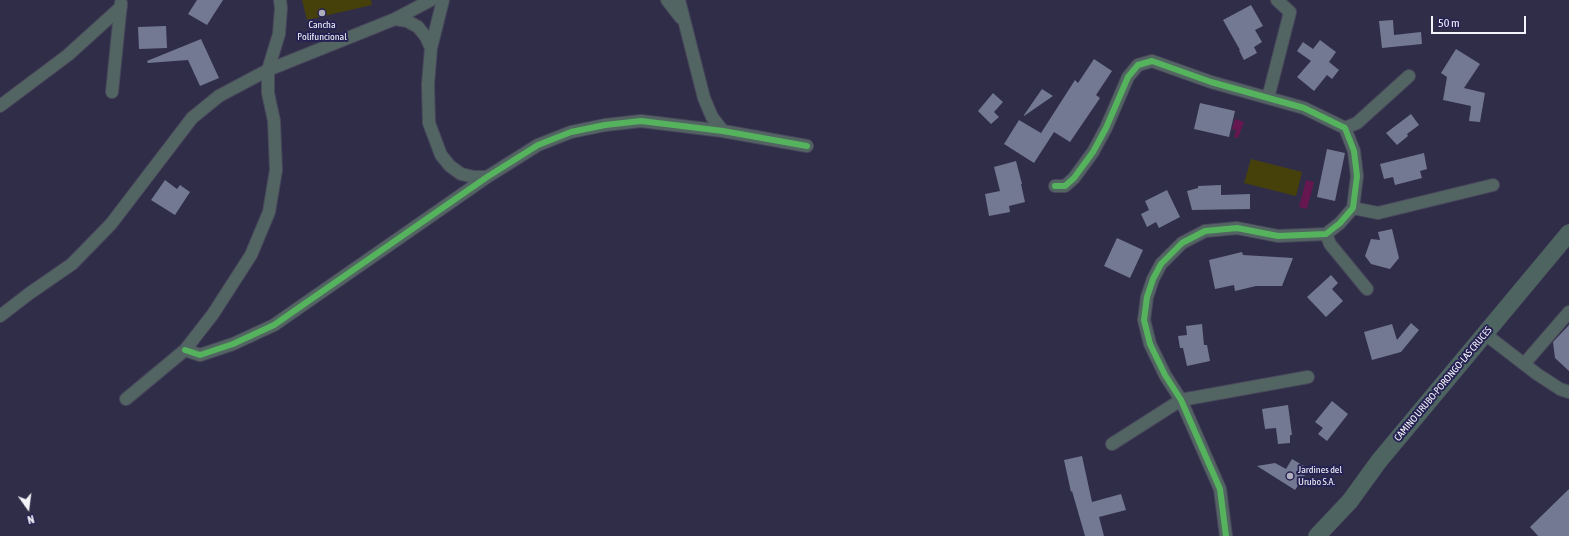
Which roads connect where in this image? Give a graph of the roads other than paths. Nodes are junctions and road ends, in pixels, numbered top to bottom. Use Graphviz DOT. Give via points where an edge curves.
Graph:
graph roads {
  1 [pos="280,0"];
  2 [pos="430,0"];
  3 [pos="444,0"];
  4 [pos="666,0"];
  5 [pos="679,0"];
  6 [pos="1277,0"];
  7 [pos="121,4"];
  8 [pos="395,19"];
  9 [pos="684,20"];
  10 [pos="431,48"];
  11 [pos="268,70"];
  12 [pos="1409,76"];
  13 [pos="112,92"];
  14 [pos="1268,98"];
  15 [pos="0,106"];
  16 [pos="1345,128"];
  17 [pos="723,131"];
  18 [pos="807,146"];
  19 [pos="487,177"];
  20 [pos="1493,185"];
  21 [pos="1054,186"];
  22 [pos="1353,208"];
  23 [pos="1569,233"];
  24 [pos="1326,234"];
  25 [pos="1367,289"];
  26 [pos="1569,312"];
  27 [pos="0,316"];
  28 [pos="1485,334"];
  29 [pos="185,350"];
  30 [pos="1524,364"];
  31 [pos="1308,377"];
  32 [pos="1569,392"];
  33 [pos="126,399"];
  34 [pos="1181,400"];
  35 [pos="1112,444"];
  36 [pos="1226,536"];
  37 [pos="1317,536"];
  1 -- 11 [label="street" via="279,34"];
  2 -- 8 [label="street"];
  3 -- 10 [label="street"];
  4 -- 9 [label="street"];
  5 -- 9 [label="street"];
  6 -- 14 [label="street" via="1290,12"];
  7 -- 13 [label="street"];
  7 -- 15 [label="street" via="68,56"];
  8 -- 10 [label="street" via="418,27"];
  8 -- 11 [label="street"];
  9 -- 17 [label="street" via="704,98 712,117"];
  10 -- 19 [label="street" via="428,84 429,123 442,155 450,166 461,174"];
  11 -- 27 [label="street" via="219,96 192,118 110,224 72,264"];
  11 -- 29 [label="street" via="276,170 269,212 251,255 213,314"];
  12 -- 16 [label="street" via="1357,123"];
  14 -- 16 [label="street" via="1304,108"];
  14 -- 21 [label="street" via="1211,82 1152,61 1138,65 1128,77 1093,152 1065,186"];
  16 -- 22 [label="street" via="1354,151 1357,176"];
  17 -- 18 [label="street"];
  17 -- 19 [label="street" via="641,121 605,125 571,132 538,145"];
  19 -- 29 [label="street" via="274,325 200,356"];
  20 -- 22 [label="street" via="1378,213"];
  22 -- 24 [label="street"];
  23 -- 28 [label="main road, CAMINO URUBO-PORONGO-LAS CRUCES"];
  24 -- 25 [label="street" via="1330,244"];
  24 -- 34 [label="street" via="1278,236 1237,228 1205,231 1182,243 1161,264 1147,297 1144,320 1150,344"];
  26 -- 30 [label="street"];
  28 -- 30 [label="street"];
  28 -- 37 [label="main road, CAMINO URUBO-PORONGO-LAS CRUCES" via="1379,461 1350,500"];
  29 -- 33 [label="street"];
  30 -- 32 [label="street" via="1560,389"];
  31 -- 34 [label="street"];
  34 -- 35 [label="street"];
  34 -- 36 [label="street" via="1220,489"];
}
